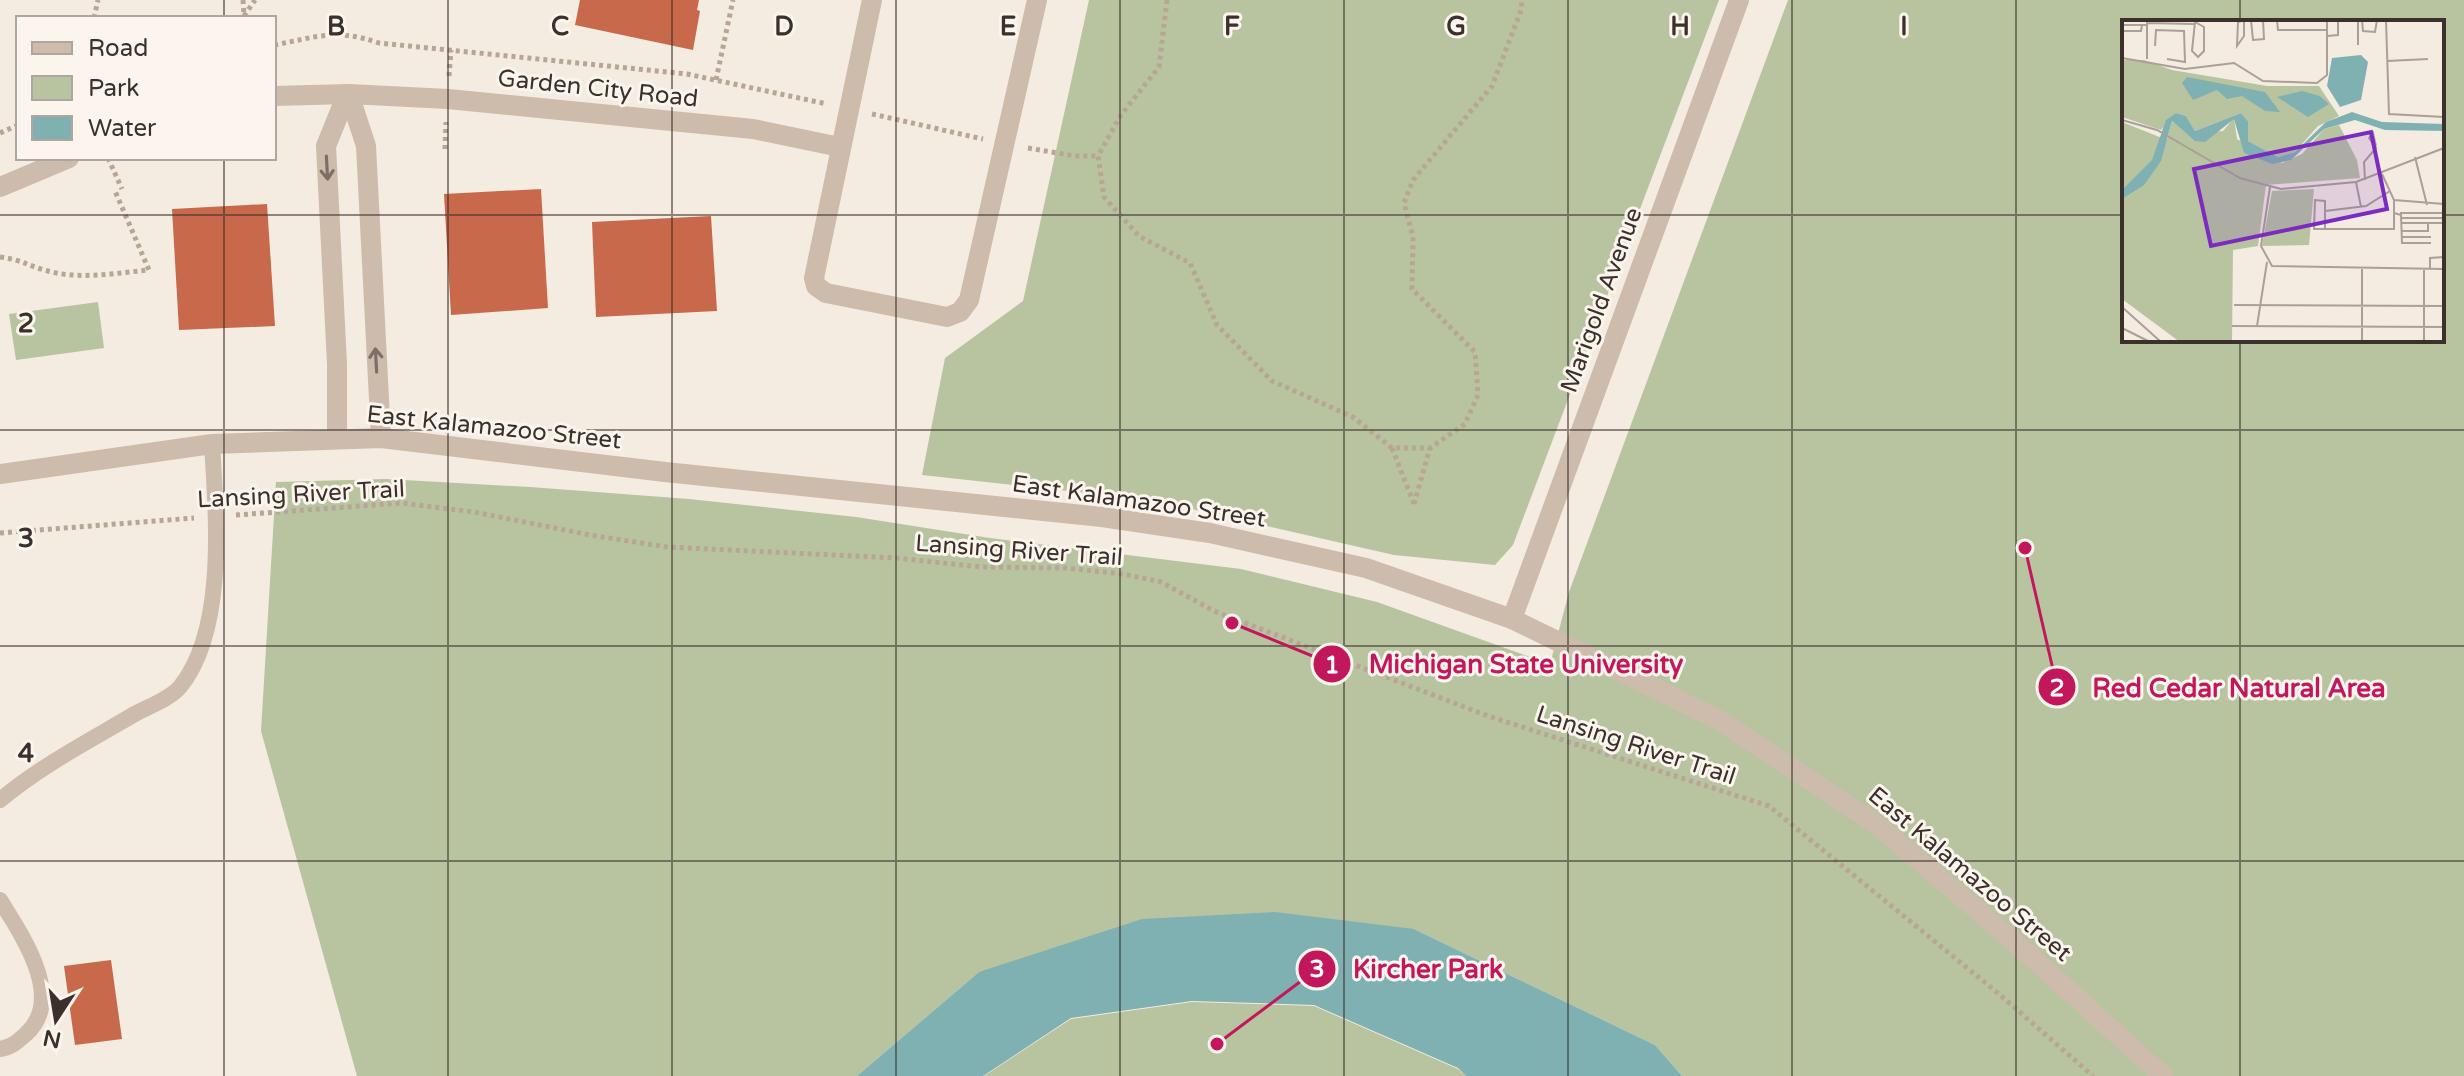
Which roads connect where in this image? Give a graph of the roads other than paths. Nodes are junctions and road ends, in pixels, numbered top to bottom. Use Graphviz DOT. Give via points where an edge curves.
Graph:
graph roads {
  1 [pos="872,0"];
  2 [pos="1037,0"];
  3 [pos="1739,0"];
  4 [pos="348,94"];
  5 [pos="276,96"];
  6 [pos="840,147"];
  7 [pos="64,160"];
  8 [pos="0,187"];
  9 [pos="337,438"];
  10 [pos="381,438"];
  11 [pos="212,444"];
  12 [pos="0,474"];
  13 [pos="1512,619"];
  14 [pos="0,800"];
  15 [pos="0,900"];
  16 [pos="0,1049"];
  17 [pos="2163,1076"];
  1 -- 6 [label="street"];
  2 -- 6 [label="street" via="969,300 960,312 947,317 826,293 816,286"];
  3 -- 13 [label="street, Marigold Avenue"];
  4 -- 5 [label="street, Garden City Road"];
  4 -- 6 [label="street, Garden City Road" via="753,129"];
  4 -- 9 [label="street, one-way" via="326,146"];
  10 -- 4 [label="street, one-way" via="366,146"];
  7 -- 8 [label="street"];
  9 -- 10 [label="street, East Kalamazoo Street"];
  9 -- 11 [label="street, East Kalamazoo Street"];
  10 -- 13 [label="street, East Kalamazoo Street" via="1210,533 1366,568"];
  11 -- 12 [label="street, East Kalamazoo Street"];
  11 -- 14 [label="lane" via="213,605 199,652 179,689 30,775"];
  13 -- 17 [label="street, East Kalamazoo Street" via="1719,720 1876,824"];
  15 -- 16 [label="lane" via="31,949 42,997 32,1029 12,1047"];
}
